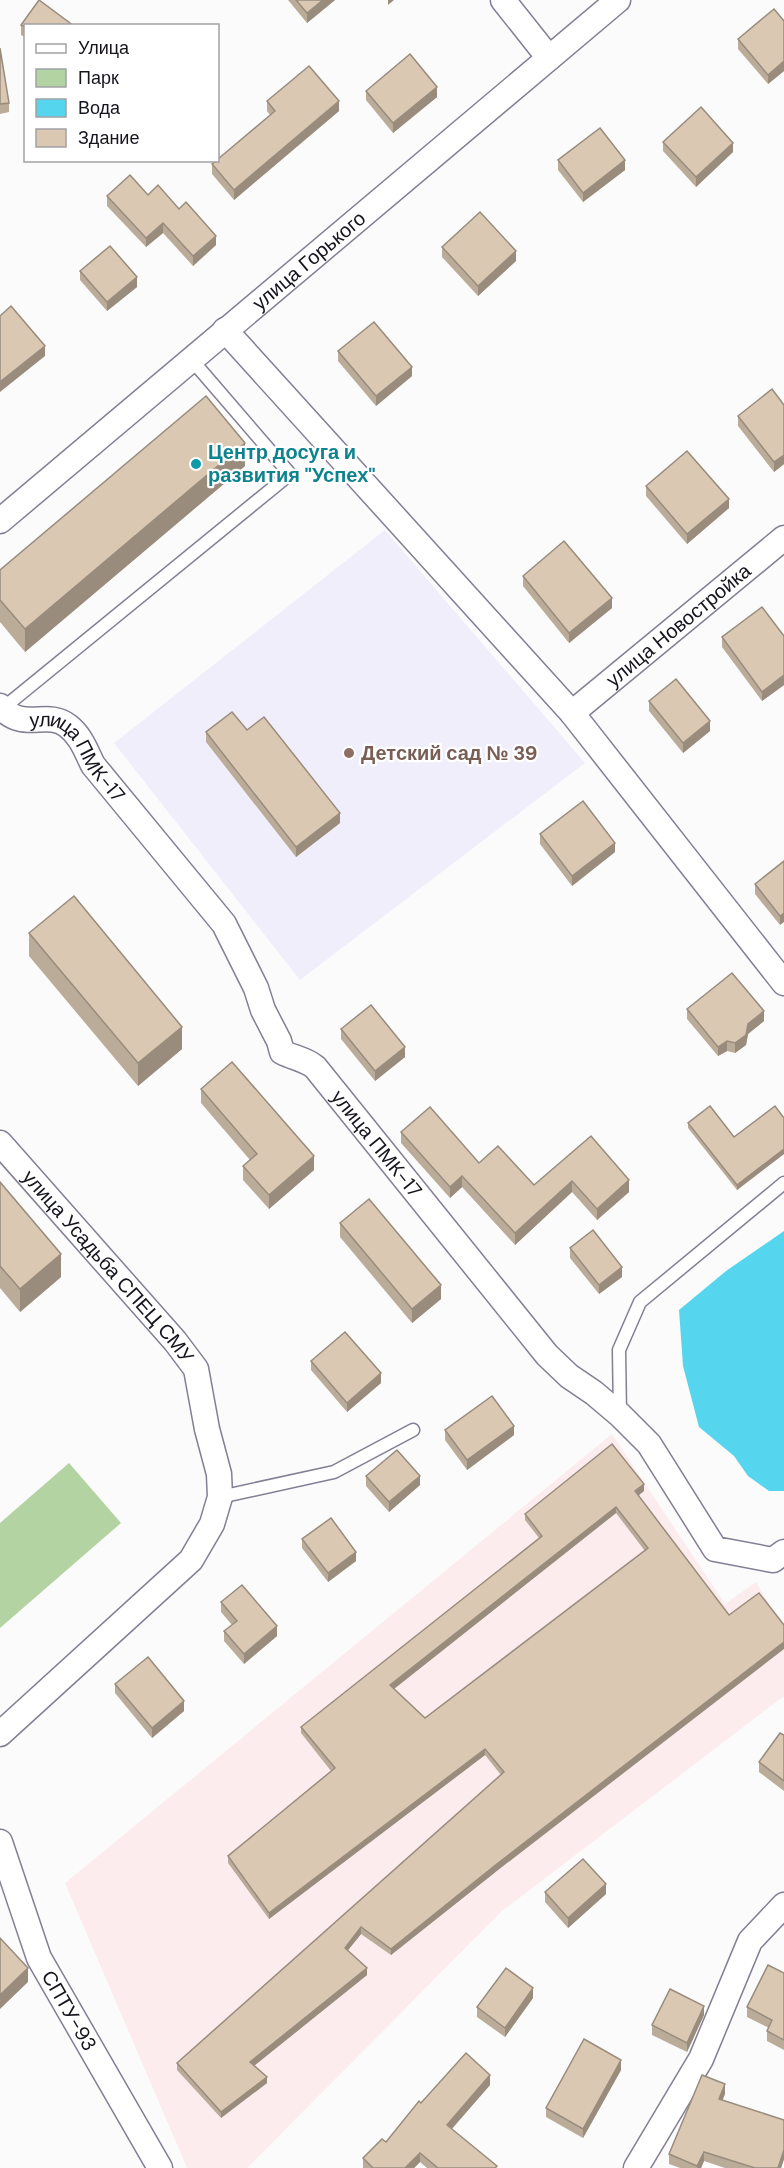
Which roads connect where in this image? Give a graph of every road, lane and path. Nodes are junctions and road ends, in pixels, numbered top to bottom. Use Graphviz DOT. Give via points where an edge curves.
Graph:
graph roads {
  1 [pos="503,0"];
  2 [pos="618,0"];
  3 [pos="549,58"];
  4 [pos="225,330"];
  5 [pos="191,359"];
  6 [pos="0,521"];
  7 [pos="784,538"];
  8 [pos="1,707"];
  9 [pos="572,713"];
  10 [pos="784,983"];
  11 [pos="0,1143"];
  12 [pos="784,1183"];
  13 [pos="620,1415"];
  14 [pos="412,1430"];
  15 [pos="220,1497"];
  16 [pos="784,1552"];
  17 [pos="0,1734"];
  18 [pos="0,1842"];
  19 [pos="784,1905"];
  20 [pos="160,2168"];
  21 [pos="636,2168"];
  1 -- 3 [label="street"];
  2 -- 3 [label="street, улица Горького"];
  3 -- 4 [label="street, улица Горького"];
  4 -- 5 [label="street, улица Горького"];
  4 -- 9 [label="street"];
  5 -- 6 [label="street, улица Горького"];
  5 -- 8 [label="lane" via="290,474"];
  7 -- 9 [label="street, улица Новостройка"];
  8 -- 13 [label="street, улица ПМК-17" via="9,716 29,722 47,719 67,725 80,738 93,765 224,924 282,1052 295,1059 306,1059 315,1067 547,1355"];
  9 -- 10 [label="street"];
  11 -- 15 [label="street, улица Усадьба СПЕЦ СМУ" via="175,1341 196,1370 219,1474"];
  12 -- 13 [label="lane" via="640,1302 619,1350"];
  13 -- 16 [label="street, улица ПМК-17" via="649,1444 715,1549 773,1560"];
  14 -- 15 [label="lane" via="334,1472"];
  15 -- 17 [label="street, улица Усадьба СПЕЦ СМУ" via="212,1524 191,1560"];
  18 -- 20 [label="street, СПТУ-93" via="39,1958"];
  19 -- 21 [label="street" via="750,1941 701,2059"];
}
